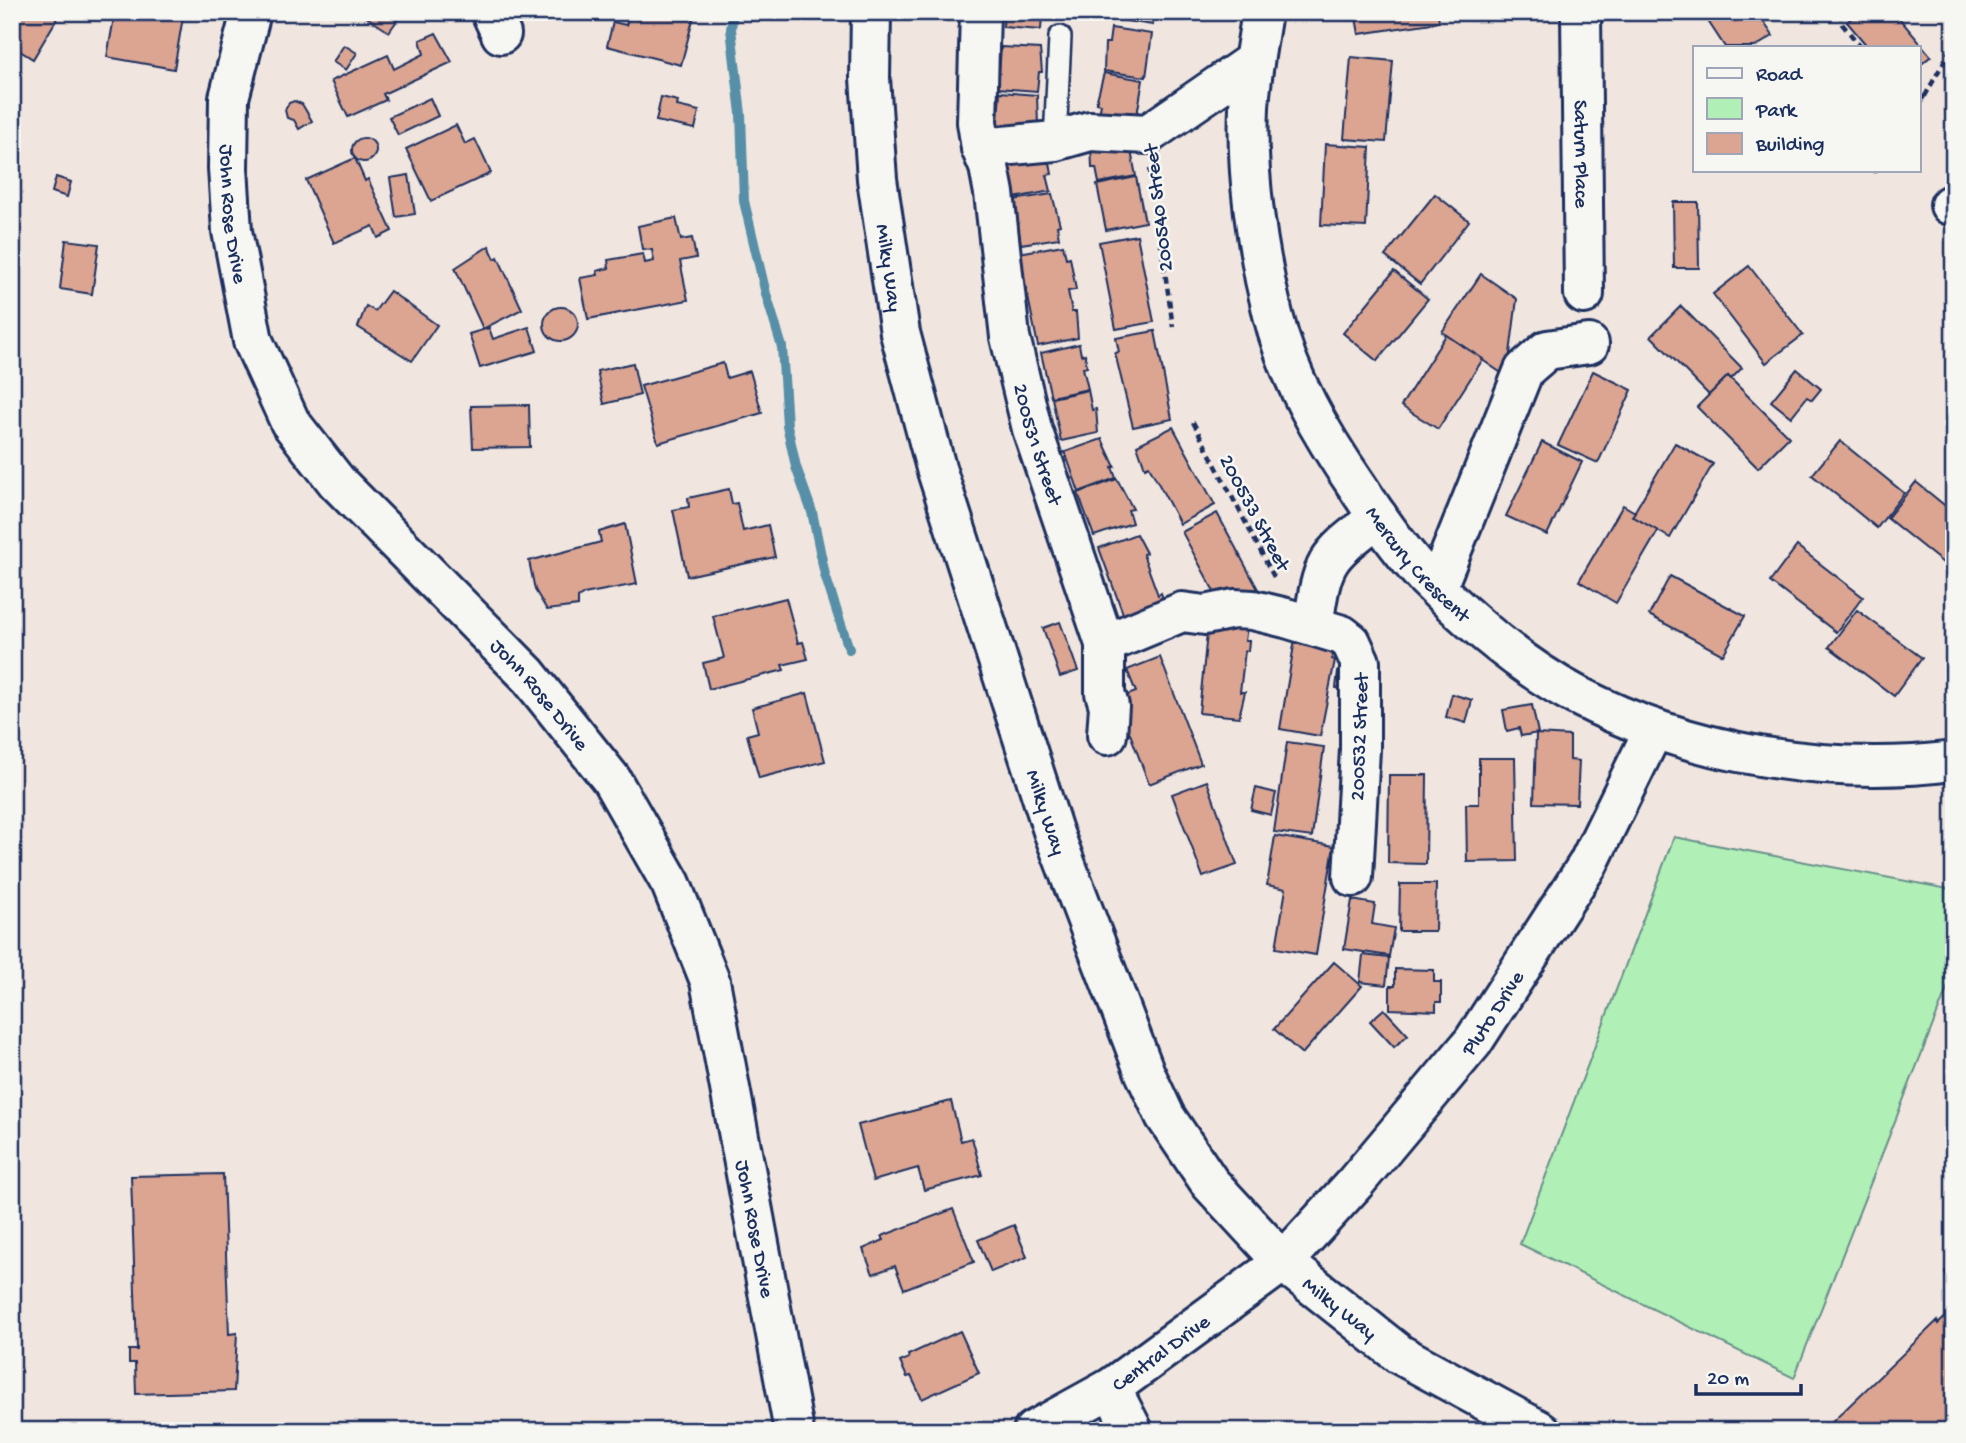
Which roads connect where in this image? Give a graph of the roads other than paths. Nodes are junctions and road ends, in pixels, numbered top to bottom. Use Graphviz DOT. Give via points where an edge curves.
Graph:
graph roads {
  1 [pos="251,12"];
  2 [pos="871,12"];
  3 [pos="980,12"];
  4 [pos="1262,12"];
  5 [pos="1581,12"];
  6 [pos="1060,37"];
  7 [pos="1254,61"];
  8 [pos="1055,141"];
  9 [pos="981,148"];
  10 [pos="1584,294"];
  11 [pos="1589,344"];
  12 [pos="1378,517"];
  13 [pos="1437,587"];
  14 [pos="1299,622"];
  15 [pos="1105,644"];
  16 [pos="1654,729"];
  17 [pos="1107,735"];
  18 [pos="1954,761"];
  19 [pos="1353,877"];
  20 [pos="1283,1262"];
  21 [pos="1111,1388"];
  22 [pos="794,1431"];
  23 [pos="1032,1431"];
  24 [pos="1133,1431"];
  25 [pos="1541,1431"];
  1 -- 22 [label="street, John Rose Drive" via="229,99 228,168 232,231 253,341 290,422 337,482 527,674 611,779 671,884 710,981"];
  2 -- 20 [label="street, Milky Way" via="877,179 900,333 936,468 1053,831 1165,1116 1210,1183"];
  3 -- 9 [label="street, 200531 Street" via="977,103"];
  4 -- 7 [label="street, Mercury Crescent"];
  5 -- 10 [label="street, Saturn Place"];
  6 -- 8 [label="lane"];
  7 -- 8 [label="street, 200540 Street" via="1148,134 1090,131"];
  7 -- 12 [label="street, Mercury Crescent" via="1249,156 1273,316 1293,374 1327,443"];
  8 -- 9 [label="street"];
  9 -- 15 [label="street, 200531 Street" via="994,193 1017,372"];
  11 -- 13 [label="street" via="1547,350 1524,370"];
  12 -- 13 [label="street, Mercury Crescent"];
  12 -- 14 [label="street" via="1345,542 1324,566"];
  13 -- 16 [label="street, Mercury Crescent" via="1497,642 1575,694"];
  14 -- 15 [label="street, 200532 Street" via="1253,610 1205,615 1182,612"];
  14 -- 19 [label="street, 200532 Street" via="1342,635 1351,642 1360,662"];
  15 -- 17 [label="street, 200531 Street"];
  16 -- 18 [label="street, Mercury Crescent" via="1794,762 1899,768"];
  16 -- 20 [label="street, Pluto Drive" via="1588,864 1474,1042"];
  20 -- 21 [label="street, Central Drive"];
  20 -- 25 [label="street, Milky Way" via="1399,1354"];
  21 -- 23 [label="street, Central Drive"];
  21 -- 24 [label="street"];
}
